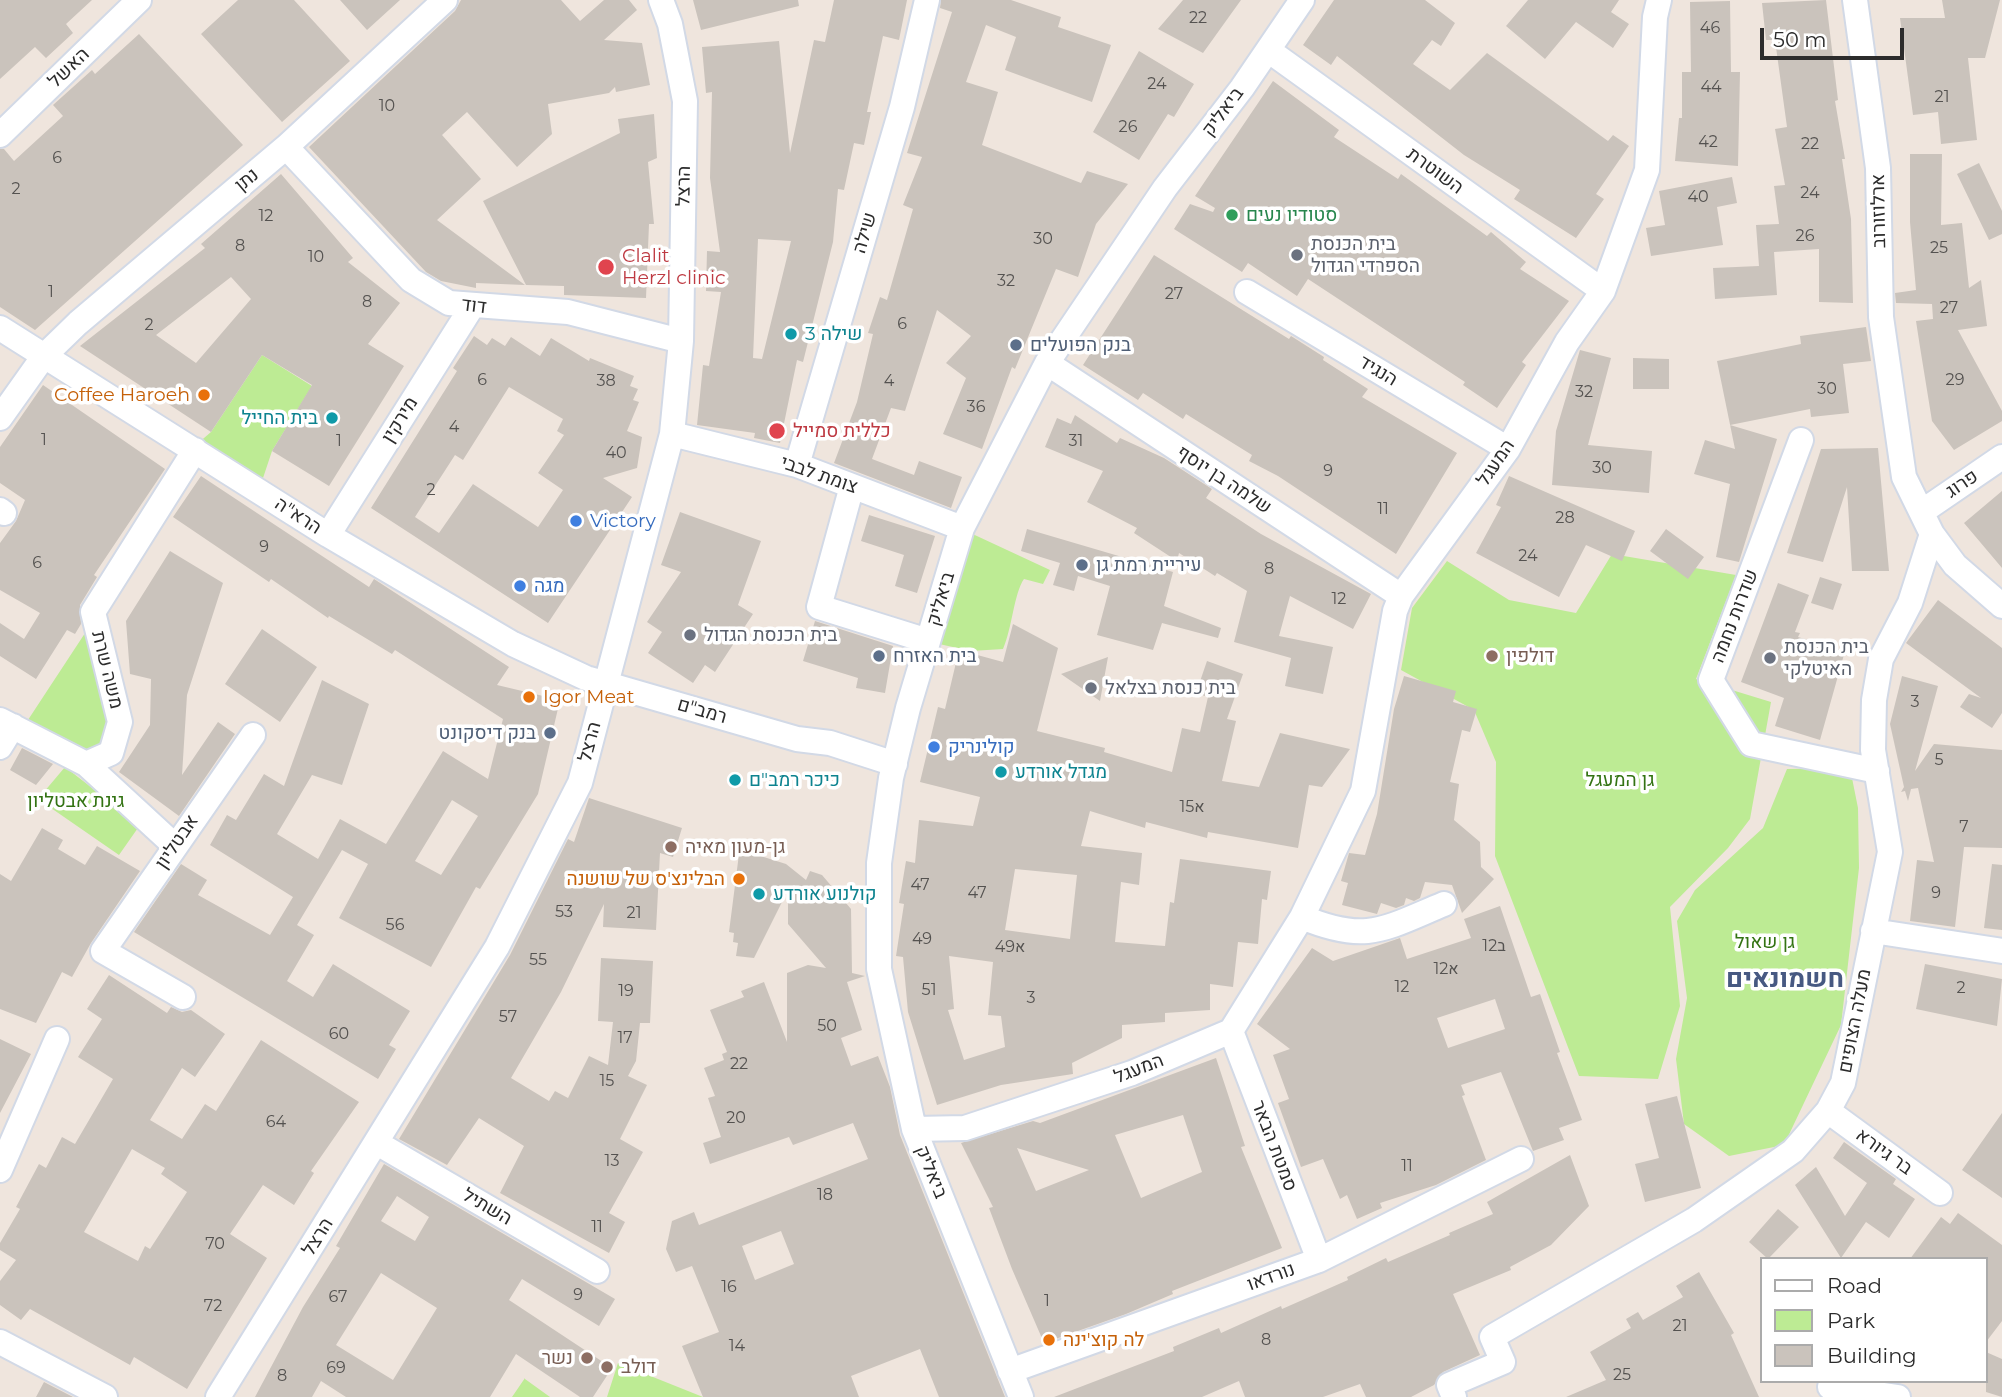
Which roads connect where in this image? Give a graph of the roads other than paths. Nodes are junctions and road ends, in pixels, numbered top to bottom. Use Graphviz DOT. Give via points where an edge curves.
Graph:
graph roads {
  1 [pos="139,0"];
  2 [pos="445,0"];
  3 [pos="661,0"];
  4 [pos="927,0"];
  5 [pos="1302,0"];
  6 [pos="1659,0"];
  7 [pos="1855,0"];
  8 [pos="1268,50"];
  9 [pos="0,135"];
  10 [pos="286,147"];
  11 [pos="1603,291"];
  12 [pos="1247,292"];
  13 [pos="473,305"];
  14 [pos="0,328"];
  15 [pos="681,341"];
  16 [pos="44,356"];
  17 [pos="1047,363"];
  18 [pos="0,418"];
  19 [pos="672,434"];
  20 [pos="1801,440"];
  21 [pos="1508,449"];
  22 [pos="195,450"];
  23 [pos="2002,457"];
  24 [pos="797,466"];
  25 [pos="852,486"];
  26 [pos="1923,512"];
  27 [pos="962,528"];
  28 [pos="1932,534"];
  29 [pos="328,535"];
  30 [pos="1401,596"];
  31 [pos="2002,606"];
  32 [pos="928,641"];
  33 [pos="571,672"];
  34 [pos="607,684"];
  35 [pos="598,713"];
  36 [pos="6,723"];
  37 [pos="253,735"];
  38 [pos="0,747"];
  39 [pos="86,764"];
  40 [pos="893,771"];
  41 [pos="1877,771"];
  42 [pos="174,845"];
  43 [pos="1444,904"];
  44 [pos="1302,917"];
  45 [pos="1873,931"];
  46 [pos="2002,951"];
  47 [pos="183,997"];
  48 [pos="1231,1031"];
  49 [pos="57,1039"];
  50 [pos="1828,1111"];
  51 [pos="914,1129"];
  52 [pos="377,1143"];
  53 [pos="1521,1159"];
  54 [pos="0,1170"];
  55 [pos="1940,1193"];
  56 [pos="1319,1260"];
  57 [pos="597,1271"];
  58 [pos="0,1342"];
  59 [pos="1010,1371"];
  60 [pos="1830,1387"];
  61 [pos="105,1397"];
  62 [pos="218,1397"];
  63 [pos="1021,1397"];
  64 [pos="1454,1397"];
  65 [pos="1898,1397"];
  1 -- 9 [label="street, האשל"];
  2 -- 10 [label="street, נתן"];
  3 -- 15 [label="street, הרצל" via="685,101"];
  4 -- 24 [label="street, שילה" via="902,107"];
  5 -- 8 [label="street, ביאליק"];
  6 -- 11 [label="street, המעגל" via="1647,170"];
  7 -- 26 [label="street, ארלוזורוב" via="1878,168 1881,317 1904,477"];
  8 -- 11 [label="street, השוטרת"];
  8 -- 17 [label="street, ביאליק" via="1165,188"];
  10 -- 13 [label="street, דוד" via="411,280 449,303"];
  10 -- 16 [label="street, נתן"];
  11 -- 21 [label="street, המעגל" via="1567,342"];
  12 -- 21 [label="street, הנגיד"];
  13 -- 15 [label="street, דוד" via="568,312"];
  13 -- 29 [label="street, מירקין"];
  14 -- 16 [label="street, הרא\"ה"];
  15 -- 19 [label="street, הרצל"];
  16 -- 18 [label="street, נתן"];
  16 -- 22 [label="street, הרא\"ה"];
  17 -- 27 [label="street, ביאליק"];
  17 -- 30 [label="street, שלמה בן יוסף"];
  19 -- 24 [label="street, צומת לבבי"];
  19 -- 34 [label="street, הרצל"];
  20 -- 41 [label="street, שדרות נחמה" via="1711,680 1751,744"];
  21 -- 30 [label="street, המעגל"];
  22 -- 29 [label="street, הרא\"ה"];
  22 -- 39 [label="street, משה שרת" via="93,612 120,722 111,753"];
  23 -- 26 [label="street, פרוג"];
  24 -- 25 [label="street, צומת לבבי"];
  25 -- 27 [label="street, צומת לבבי"];
  25 -- 32 [label="street" via="819,607"];
  26 -- 28 [label="street, ארלוזורוב"];
  27 -- 32 [label="street, ביאליק"];
  28 -- 31 [label="street, ארלוזורוב" via="1955,565"];
  28 -- 41 [label="street, מעלה הצופים" via="1910,603 1881,659 1874,700"];
  29 -- 33 [label="street, הרא\"ה"];
  30 -- 44 [label="street, המעגל" via="1363,791"];
  32 -- 40 [label="street, ביאליק"];
  33 -- 34 [label="street, הרא\"ה"];
  33 -- 35 [label="street" via="585,685"];
  34 -- 35 [label="street, הרצל"];
  34 -- 40 [label="street, רמב\"ם" via="797,739 828,755"];
  35 -- 52 [label="street, הרצל" via="580,783 497,947"];
  36 -- 38 [label="street"];
  36 -- 39 [label="street"];
  37 -- 42 [label="street, אבטליון"];
  39 -- 42 [label="street"];
  40 -- 51 [label="street, ביאליק" via="879,863 879,969"];
  41 -- 45 [label="street, מעלה הצופים" via="1890,852"];
  42 -- 47 [label="street, אבטליון" via="103,950"];
  43 -- 44 [label="street" via="1367,933 1346,932"];
  44 -- 48 [label="street, המעגל"];
  45 -- 46 [label="street"];
  45 -- 50 [label="street, מעלה הצופים" via="1843,1083"];
  48 -- 51 [label="street, המעגל" via="1132,1073 965,1128"];
  48 -- 56 [label="street, סמטת הבאר"];
  49 -- 54 [label="street"];
  50 -- 55 [label="street, בר גיורא"];
  50 -- 64 [label="street, מעלה הצופים" via="1793,1151 1694,1220 1492,1337 1503,1362 1449,1385"];
  51 -- 59 [label="street, ביאליק"];
  52 -- 57 [label="street, השתיל"];
  52 -- 62 [label="street, הרצל"];
  53 -- 56 [label="street, נורדאו"];
  56 -- 59 [label="street, נורדאו"];
  58 -- 61 [label="street"];
  59 -- 63 [label="street, ביאליק"];
  60 -- 65 [label="street"];
}
